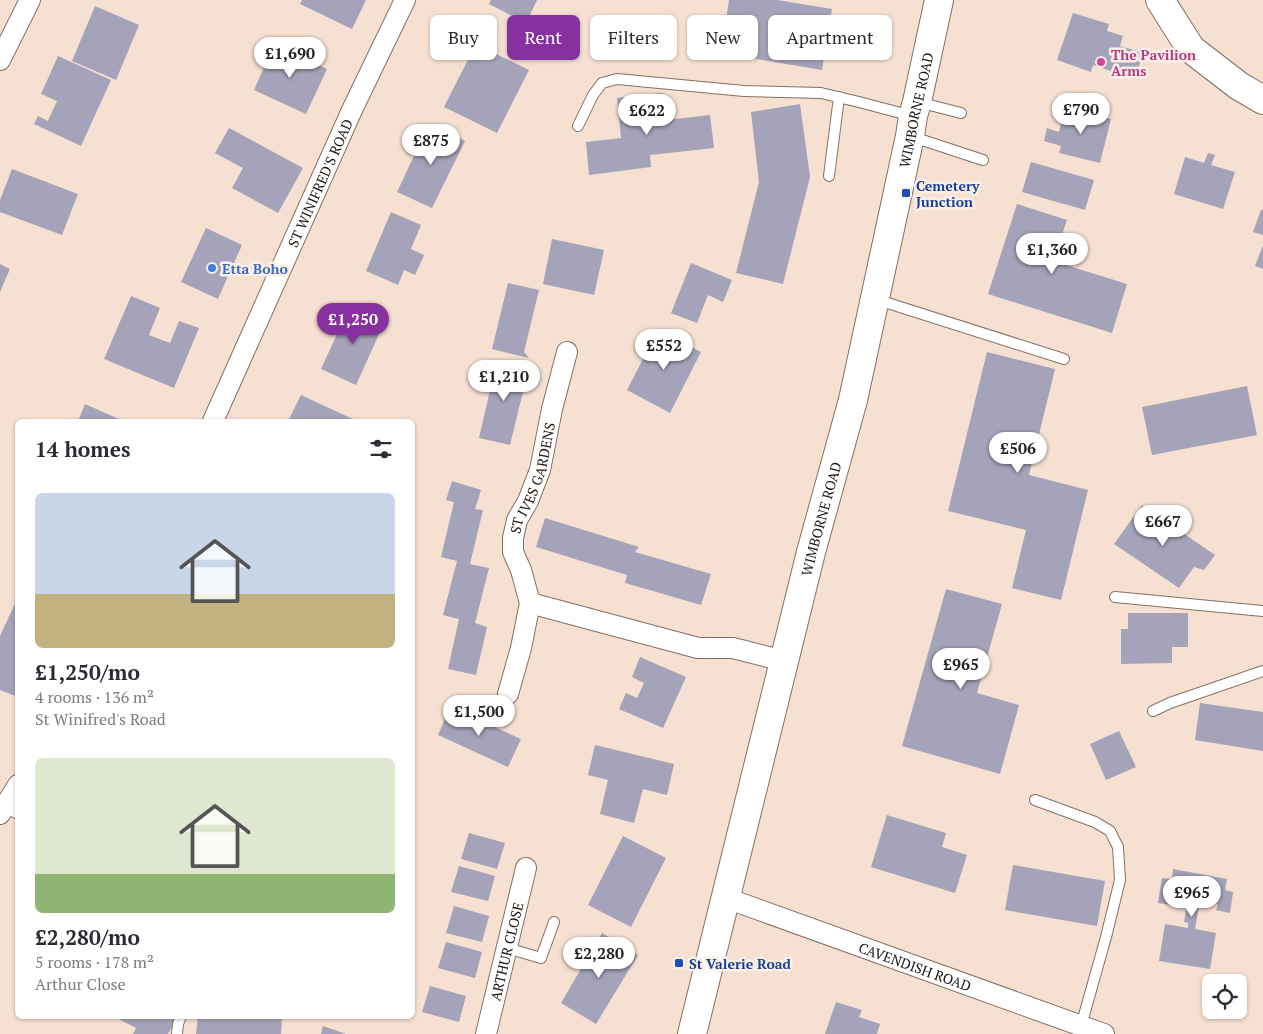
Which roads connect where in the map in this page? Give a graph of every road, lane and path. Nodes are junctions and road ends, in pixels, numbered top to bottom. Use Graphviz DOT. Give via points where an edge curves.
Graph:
graph roads {
  1 [pos="30,0"];
  2 [pos="404,0"];
  3 [pos="939,0"];
  4 [pos="1160,0"];
  5 [pos="0,60"];
  6 [pos="839,97"];
  7 [pos="1263,100"];
  8 [pos="961,113"];
  9 [pos="913,118"];
  10 [pos="578,126"];
  11 [pos="983,160"];
  12 [pos="829,176"];
  13 [pos="874,298"];
  14 [pos="567,352"];
  15 [pos="1064,360"];
  16 [pos="214,419"];
  17 [pos="1115,597"];
  18 [pos="530,603"];
  19 [pos="1263,611"];
  20 [pos="784,661"];
  21 [pos="1263,671"];
  22 [pos="508,694"];
  23 [pos="1153,711"];
  24 [pos="15,792"];
  25 [pos="1035,800"];
  26 [pos="7,812"];
  27 [pos="526,868"];
  28 [pos="726,898"];
  29 [pos="554,922"];
  30 [pos="507,948"];
  31 [pos="180,1019"];
  32 [pos="1081,1026"];
  33 [pos="177,1034"];
  34 [pos="486,1034"];
  35 [pos="692,1034"];
  36 [pos="1104,1034"];
  1 -- 5 [label="street"];
  2 -- 16 [label="street, ST WINIFRED'S ROAD"];
  3 -- 9 [label="main road, WIMBORNE ROAD"];
  4 -- 7 [label="main road" via="1191,49"];
  6 -- 9 [label="lane"];
  6 -- 10 [label="lane" via="821,93 744,91 617,79 602,83"];
  6 -- 12 [label="lane"];
  8 -- 9 [label="lane"];
  9 -- 11 [label="lane"];
  9 -- 13 [label="main road, WIMBORNE ROAD"];
  13 -- 15 [label="lane"];
  13 -- 20 [label="main road, WIMBORNE ROAD" via="853,400"];
  14 -- 18 [label="street, ST IVES GARDENS" via="540,470 512,538 512,552 522,570"];
  17 -- 19 [label="lane"];
  18 -- 20 [label="street" via="698,648 733,648"];
  18 -- 22 [label="street, ST IVES GARDENS" via="522,648"];
  20 -- 28 [label="main road, WIMBORNE ROAD"];
  21 -- 23 [label="lane"];
  24 -- 26 [label="street"];
  25 -- 32 [label="lane" via="1095,822 1110,831 1118,848 1120,880"];
  27 -- 30 [label="street, ARTHUR CLOSE"];
  28 -- 32 [label="street, CAVENDISH ROAD"];
  28 -- 35 [label="main road, WIMBORNE ROAD"];
  29 -- 30 [label="lane" via="541,958"];
  30 -- 34 [label="street, ARTHUR CLOSE"];
  31 -- 33 [label="lane"];
  32 -- 36 [label="street, CAVENDISH ROAD"];
}
